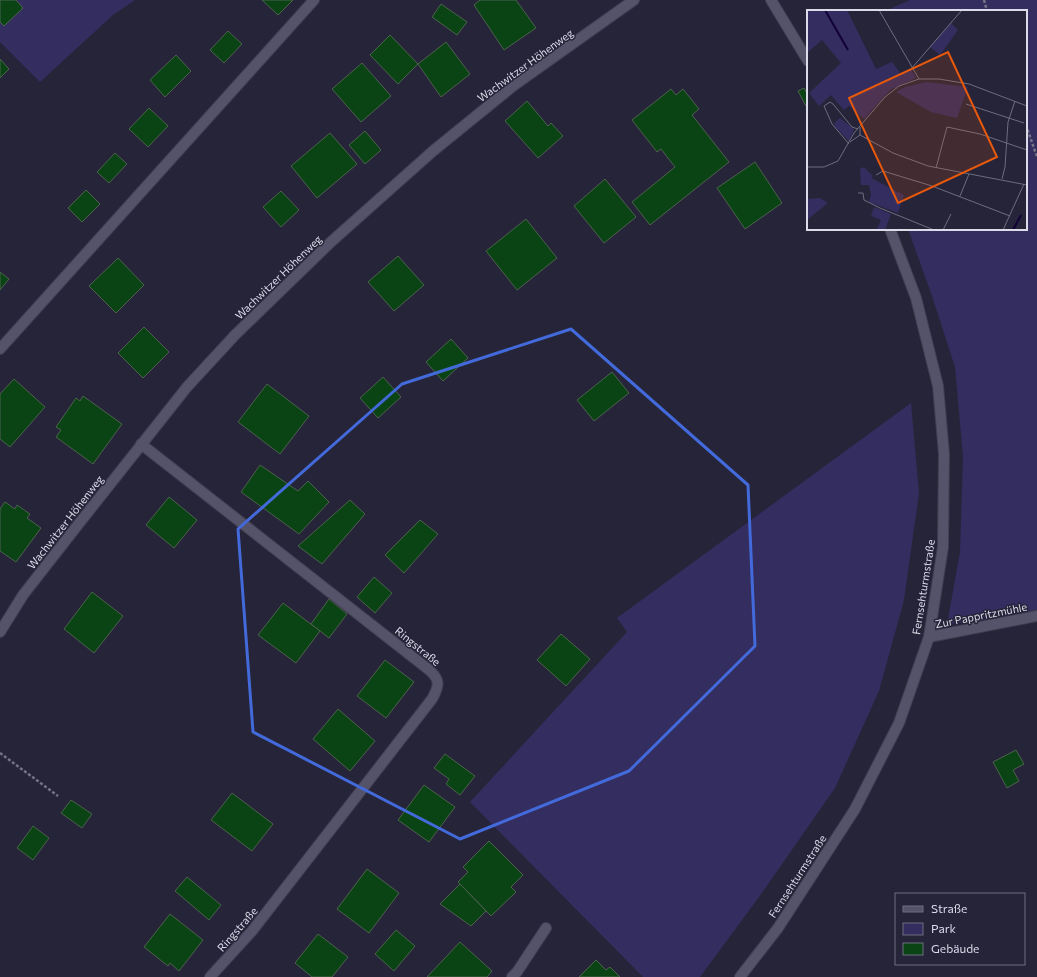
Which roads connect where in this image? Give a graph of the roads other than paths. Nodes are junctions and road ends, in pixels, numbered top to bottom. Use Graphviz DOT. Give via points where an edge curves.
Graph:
graph roads {
  1 [pos="314,0"];
  2 [pos="634,0"];
  3 [pos="771,0"];
  4 [pos="807,59"];
  5 [pos="890,230"];
  6 [pos="0,349"];
  7 [pos="141,444"];
  8 [pos="1037,616"];
  9 [pos="0,632"];
  10 [pos="929,636"];
  11 [pos="546,928"];
  12 [pos="210,977"];
  13 [pos="512,977"];
  14 [pos="740,977"];
  1 -- 6 [label="street"];
  2 -- 7 [label="street, Wachwitzer Höhenweg" via="513,86 433,151 338,236 235,335 187,387"];
  3 -- 4 [label="street"];
  5 -- 10 [label="street, Fernsehturmstraße" via="916,298 938,386 944,454 943,547"];
  7 -- 9 [label="street, Wachwitzer Höhenweg" via="23,596"];
  7 -- 12 [label="street, Ringstraße" via="435,674 438,682 432,699 364,787 252,931"];
  8 -- 10 [label="street, Zur Pappritzmühle"];
  10 -- 14 [label="street, Fernsehturmstraße" via="899,723 855,809 778,928"];
  11 -- 13 [label="street"];
}
